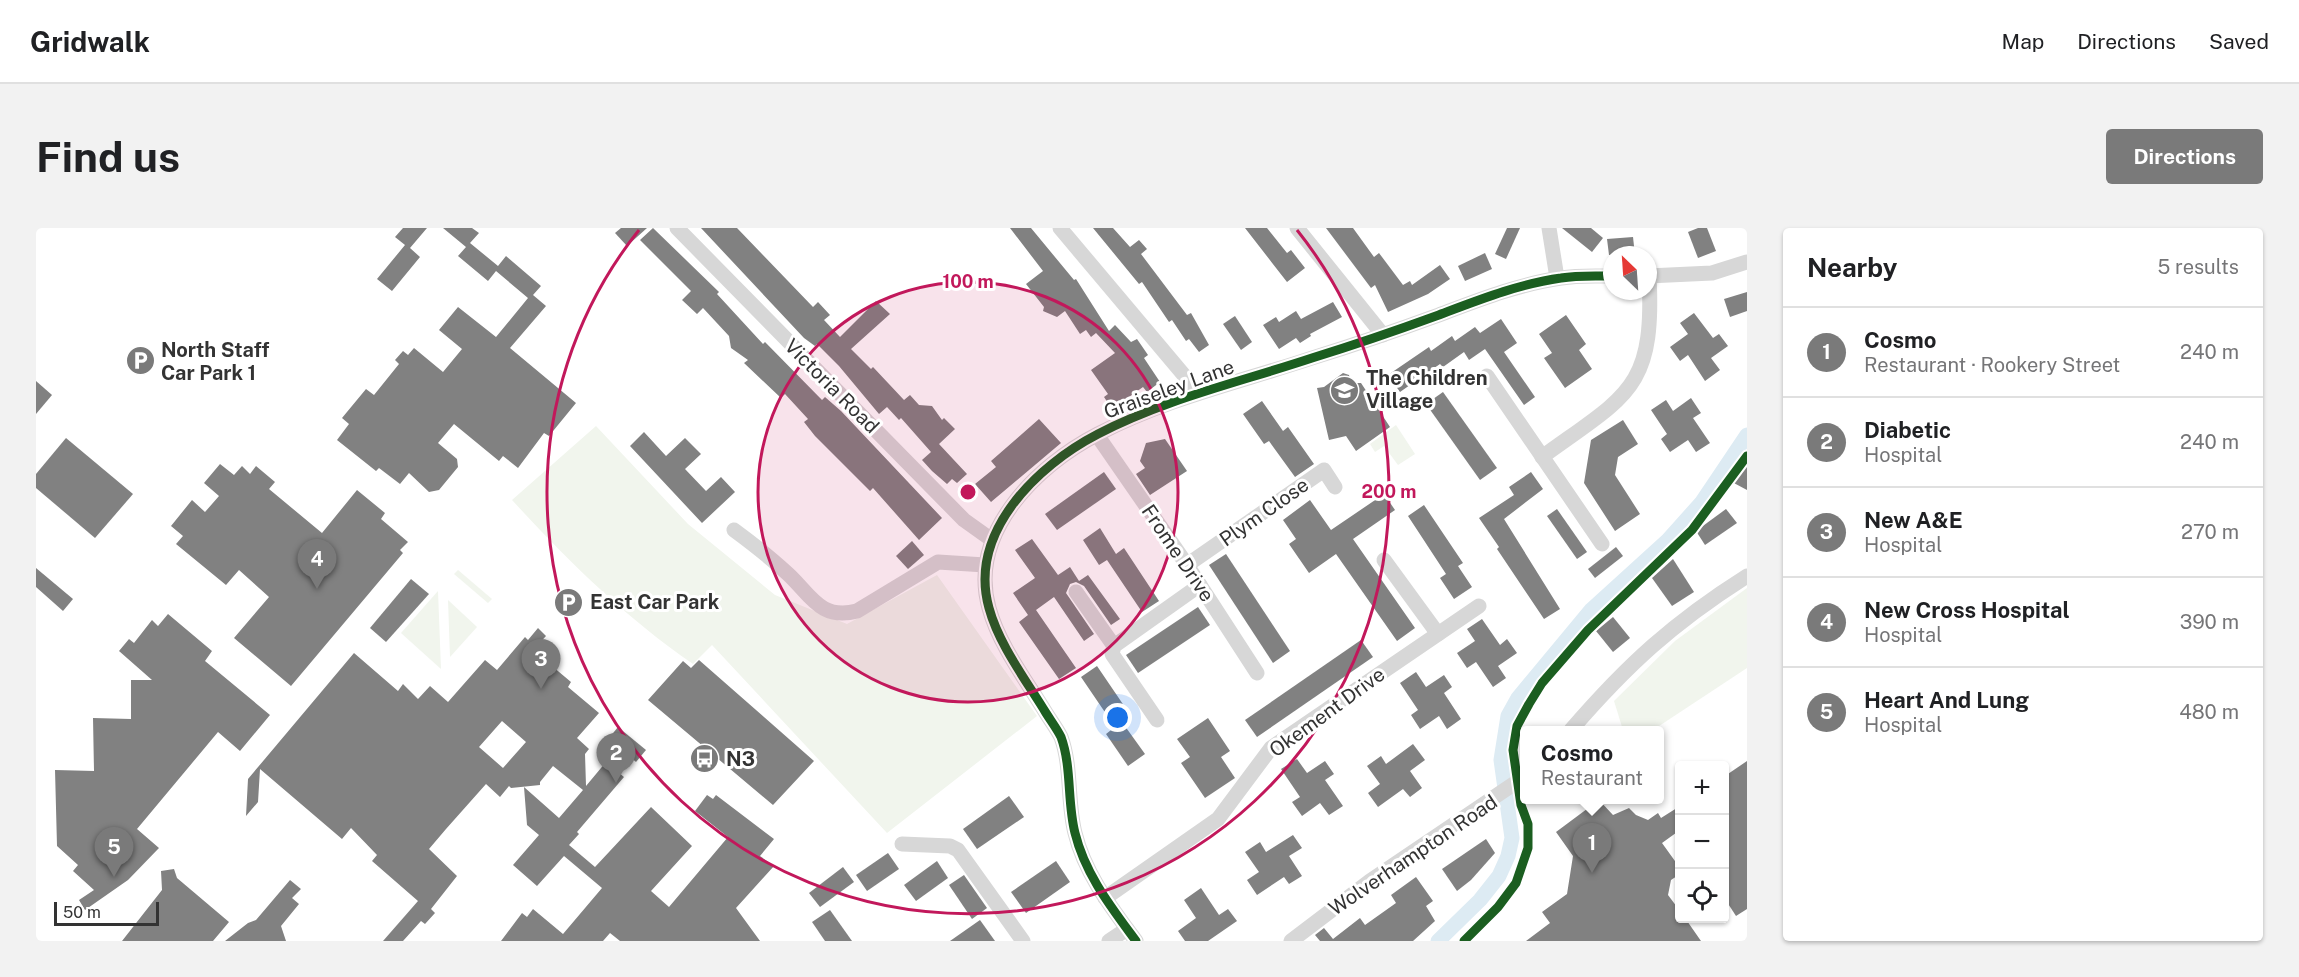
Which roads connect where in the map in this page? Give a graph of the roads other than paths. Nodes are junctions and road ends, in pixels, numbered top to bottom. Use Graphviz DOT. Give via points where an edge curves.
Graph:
graph roads {
  1 [pos="677,228"];
  2 [pos="1060,228"];
  3 [pos="1297,228"];
  4 [pos="1548,228"];
  5 [pos="1747,262"];
  6 [pos="1603,276"];
  7 [pos="1657,276"];
  8 [pos="1557,278"];
  9 [pos="1649,300"];
  10 [pos="1383,335"];
  11 [pos="1487,376"];
  12 [pos="1199,393"];
  13 [pos="1097,435"];
  14 [pos="1542,458"];
  15 [pos="1335,487"];
  16 [pos="734,530"];
  17 [pos="992,540"];
  18 [pos="1602,544"];
  19 [pos="1384,560"];
  20 [pos="985,565"];
  21 [pos="1187,565"];
  22 [pos="1747,576"];
  23 [pos="1200,585"];
  24 [pos="1076,592"];
  25 [pos="1479,606"];
  26 [pos="1438,634"];
  27 [pos="1114,646"];
  28 [pos="1257,673"];
  29 [pos="1156,720"];
  30 [pos="1575,726"];
  31 [pos="1520,780"];
  32 [pos="902,844"];
  33 [pos="1105,898"];
  34 [pos="1132,935"];
  35 [pos="1023,941"];
  36 [pos="1109,941"];
  37 [pos="1291,941"];
  1 -- 17 [label="street, Victoria Road" via="964,520"];
  2 -- 12 [label="street"];
  3 -- 10 [label="street"];
  4 -- 8 [label="street"];
  5 -- 7 [label="street" via="1704,274"];
  6 -- 8 [label="street, Graiseley Lane"];
  8 -- 10 [label="street, Graiseley Lane" via="1479,300"];
  9 -- 14 [label="street" via="1650,331 1637,376 1615,404"];
  10 -- 12 [label="street, Graiseley Lane"];
  11 -- 14 [label="street"];
  12 -- 13 [label="street, Graiseley Lane"];
  13 -- 17 [label="street, Graiseley Lane" via="1066,455 1024,492 1003,517"];
  13 -- 21 [label="street, Frome Drive"];
  14 -- 18 [label="street"];
  15 -- 21 [label="street, Plym Close" via="1324,470"];
  16 -- 20 [label="street" via="790,576 809,599 831,611 856,610 938,562"];
  17 -- 20 [label="street, Graiseley Lane"];
  19 -- 26 [label="street"];
  20 -- 33 [label="street, Graiseley Lane" via="989,609 999,634 1061,737 1074,831 1084,861"];
  21 -- 23 [label="street, Frome Drive"];
  22 -- 30 [label="street" via="1694,610 1656,641"];
  23 -- 27 [label="street"];
  23 -- 28 [label="street, Frome Drive"];
  24 -- 27 [label="street"];
  25 -- 26 [label="street, Okement Drive"];
  26 -- 33 [label="street, Okement Drive" via="1271,748 1218,819"];
  27 -- 29 [label="street" via="1112,654"];
  31 -- 37 [label="street, Wolverhampton Road" via="1370,881"];
  32 -- 35 [label="street" via="950,846 958,850"];
  33 -- 34 [label="street, Graiseley Lane"];
  34 -- 36 [label="street"];
}
